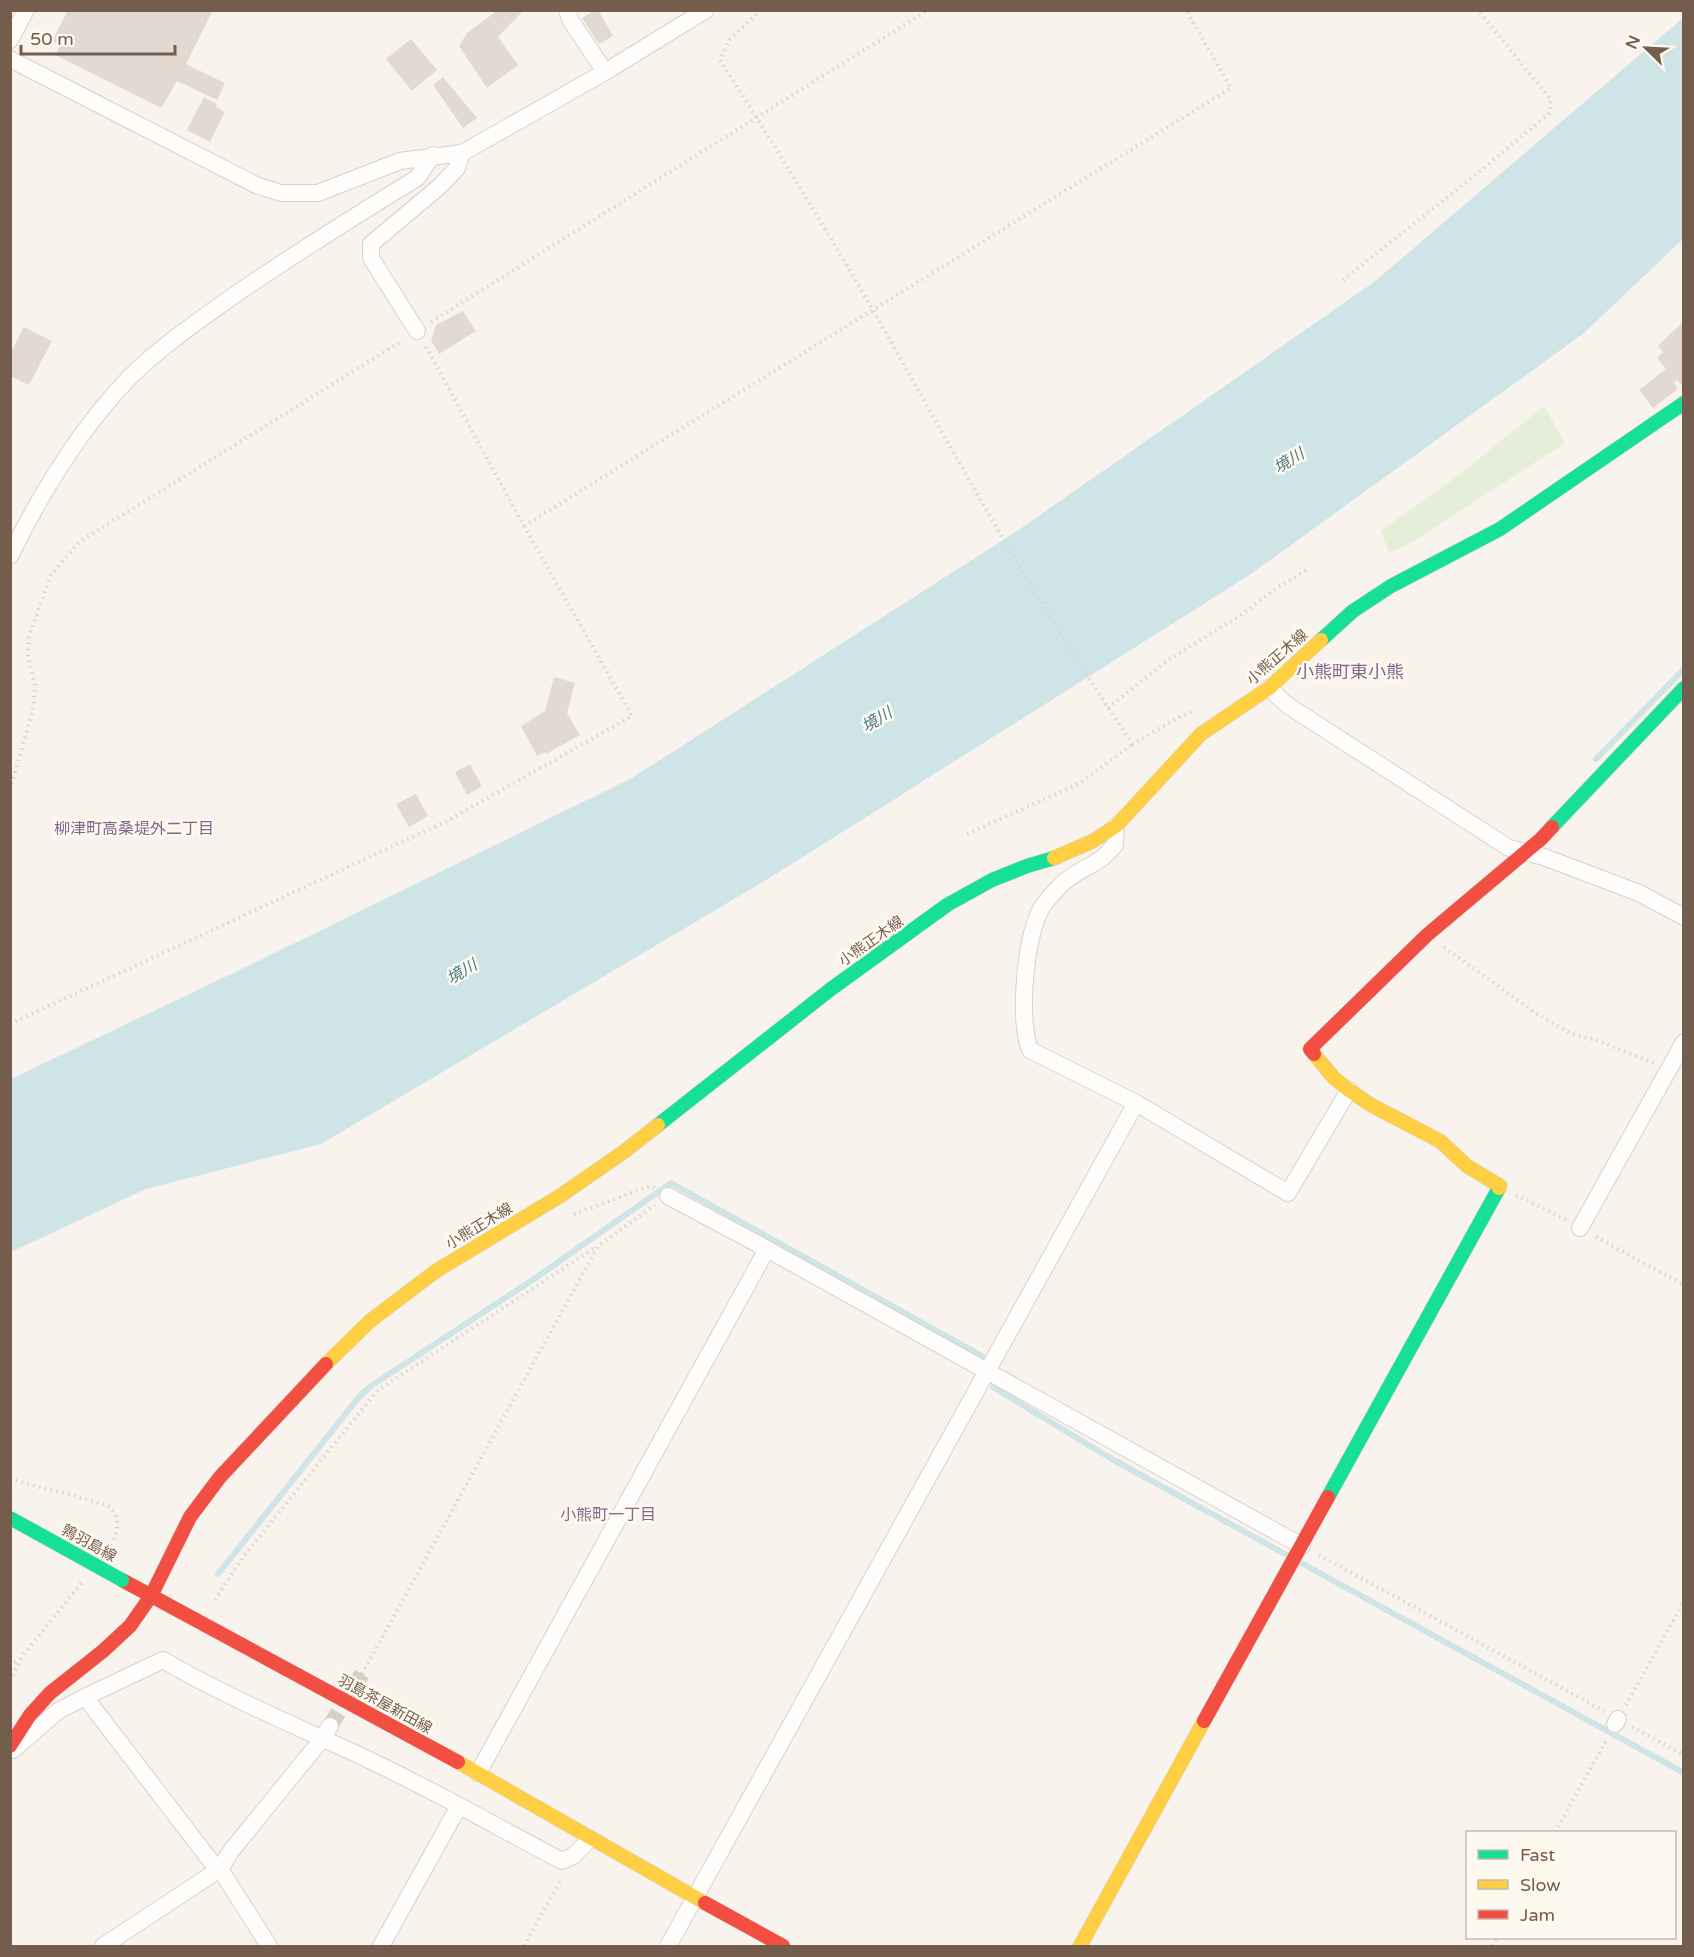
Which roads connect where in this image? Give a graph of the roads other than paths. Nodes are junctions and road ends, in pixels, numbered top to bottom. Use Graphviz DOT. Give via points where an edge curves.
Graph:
graph roads {
  1 [pos="26,10"];
  2 [pos="567,10"];
  3 [pos="706,10"];
  4 [pos="10,40"];
  5 [pos="10,59"];
  6 [pos="605,72"];
  7 [pos="462,153"];
  8 [pos="433,155"];
  9 [pos="417,331"];
  10 [pos="1683,403"];
  11 [pos="10,556"];
  12 [pos="1269,688"];
  13 [pos="1683,688"];
  14 [pos="1116,826"];
  15 [pos="1524,853"];
  16 [pos="1683,917"];
  17 [pos="1683,1042"];
  18 [pos="1349,1090"];
  19 [pos="1136,1103"];
  20 [pos="668,1196"];
  21 [pos="1580,1228"];
  22 [pos="767,1249"];
  23 [pos="986,1372"];
  24 [pos="10,1518"];
  25 [pos="1302,1546"];
  26 [pos="152,1596"];
  27 [pos="85,1697"];
  28 [pos="326,1733"];
  29 [pos="10,1746"];
  30 [pos="10,1753"];
  31 [pos="478,1773"];
  32 [pos="459,1806"];
  33 [pos="590,1839"];
  34 [pos="220,1869"];
  35 [pos="695,1896"];
  36 [pos="103,1947"];
  37 [pos="269,1947"];
  38 [pos="381,1947"];
  39 [pos="668,1947"];
  40 [pos="783,1947"];
  41 [pos="1080,1947"];
  1 -- 4 [label="street"];
  2 -- 6 [label="street"];
  3 -- 6 [label="street"];
  5 -- 8 [label="street" via="256,185 281,193 318,193 400,161"];
  6 -- 7 [label="street"];
  7 -- 8 [label="street"];
  7 -- 9 [label="street" via="457,168 440,186 371,244 371,258"];
  8 -- 11 [label="street" via="417,178 274,267 179,334 129,378 78,439"];
  10 -- 12 [label="main road, 小熊正木線" via="1500,529 1391,586 1353,611"];
  12 -- 14 [label="main road, 小熊正木線" via="1201,734"];
  12 -- 15 [label="street" via="1287,705 1401,779 1509,848"];
  13 -- 15 [label="main road" via="1542,840"];
  14 -- 19 [label="street" via="1115,845 1103,858 1062,884 1042,907 1028,944 1025,1038 1030,1050"];
  14 -- 26 [label="main road, 小熊正木線" via="1093,841 992,880 947,905 831,989 625,1151 560,1196 436,1271 370,1321 220,1477 190,1517"];
  15 -- 16 [label="street" via="1639,893"];
  15 -- 18 [label="main road" via="1427,935 1310,1048"];
  17 -- 21 [label="street"];
  18 -- 19 [label="street" via="1288,1193"];
  18 -- 25 [label="main road" via="1440,1141 1467,1166 1500,1186"];
  19 -- 23 [label="street"];
  20 -- 22 [label="street"];
  22 -- 23 [label="street"];
  22 -- 31 [label="street"];
  23 -- 25 [label="street"];
  23 -- 35 [label="street"];
  24 -- 26 [label="main road, 鶉羽島線, bridge"];
  25 -- 41 [label="main road"];
  26 -- 29 [label="main road" via="130,1626 50,1693"];
  26 -- 31 [label="main road, 羽島茶屋新田線"];
  27 -- 28 [label="street" via="163,1660 306,1730"];
  27 -- 30 [label="street" via="58,1711"];
  27 -- 34 [label="street"];
  28 -- 32 [label="street" via="338,1745"];
  28 -- 34 [label="street"];
  31 -- 33 [label="main road, 羽島茶屋新田線"];
  32 -- 33 [label="street" via="562,1861"];
  32 -- 38 [label="street"];
  33 -- 35 [label="main road, 羽島茶屋新田線"];
  34 -- 36 [label="street"];
  34 -- 37 [label="street"];
  35 -- 39 [label="street"];
  35 -- 40 [label="main road, 羽島茶屋新田線"];
}
